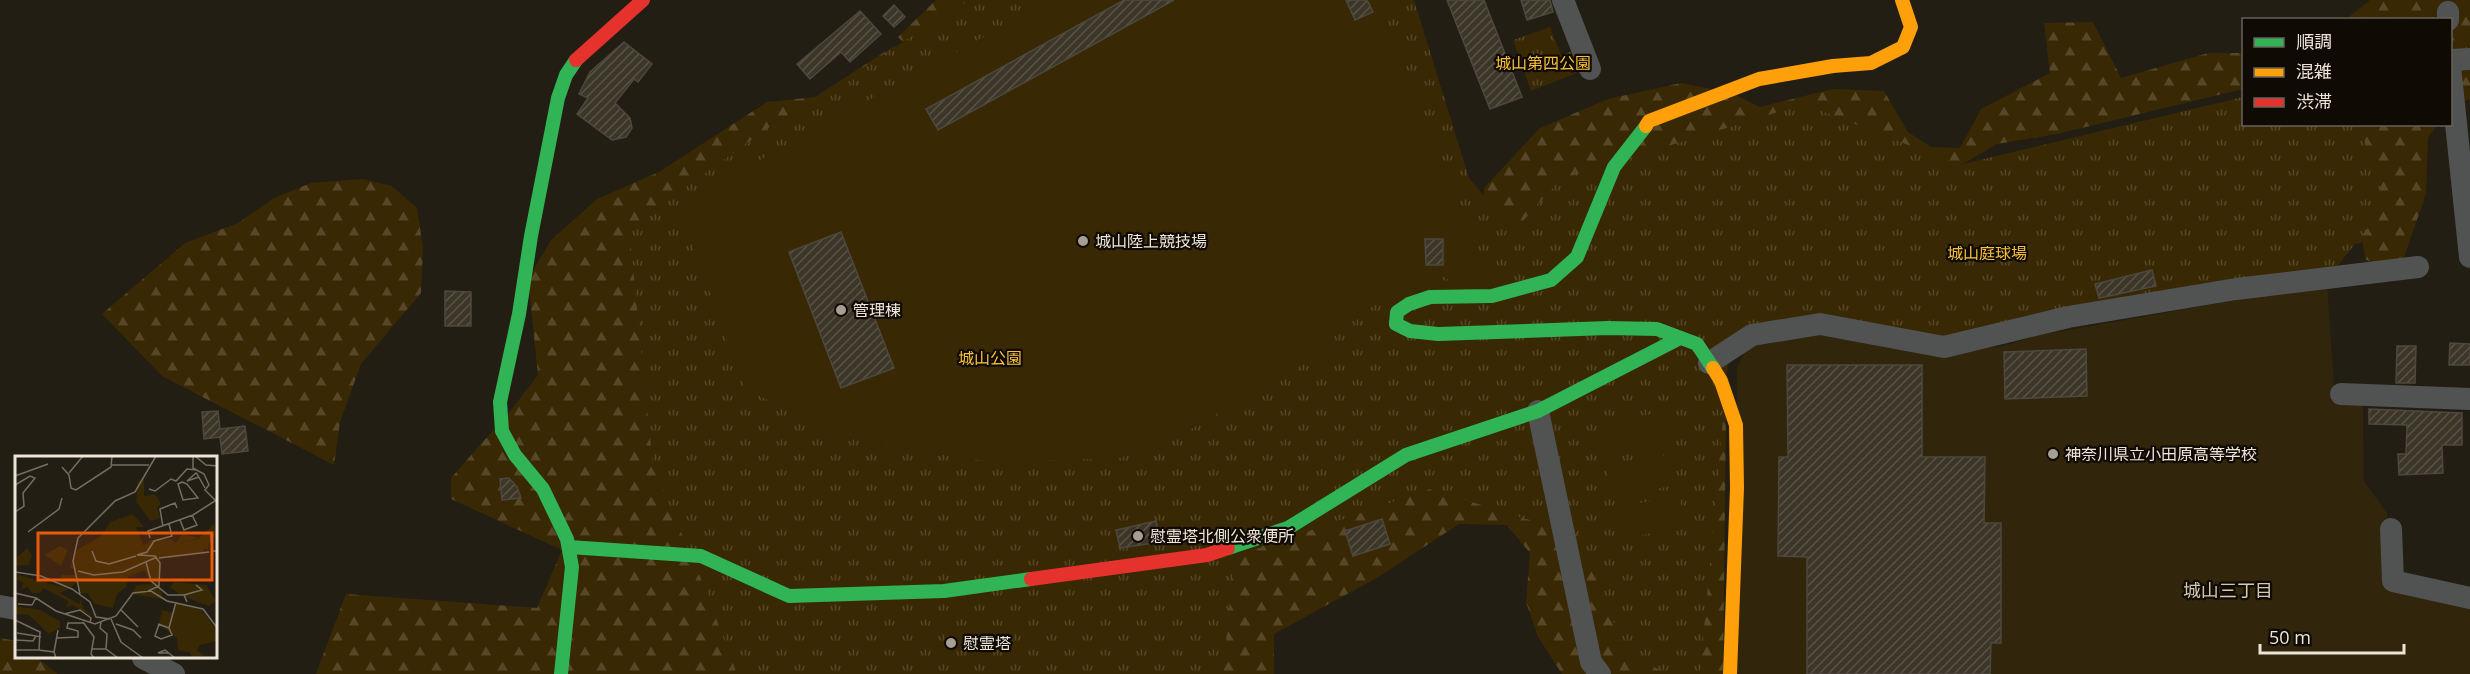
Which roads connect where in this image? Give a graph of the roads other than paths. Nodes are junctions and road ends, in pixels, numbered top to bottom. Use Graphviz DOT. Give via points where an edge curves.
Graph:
graph roads {
  1 [pos="643,0"];
  2 [pos="1563,0"];
  3 [pos="1902,0"];
  4 [pos="2470,59"];
  5 [pos="2452,60"];
  6 [pos="1590,69"];
  7 [pos="2452,76"];
  8 [pos="2470,257"];
  9 [pos="2418,267"];
  10 [pos="1680,338"];
  11 [pos="1709,363"];
  12 [pos="2340,394"];
  13 [pos="2470,399"];
  14 [pos="1538,411"];
  15 [pos="2391,529"];
  16 [pos="569,548"];
  17 [pos="2470,598"];
  18 [pos="0,606"];
  19 [pos="15,609"];
  20 [pos="147,659"];
  21 [pos="174,674"];
  22 [pos="561,674"];
  23 [pos="1600,674"];
  24 [pos="1730,674"];
  1 -- 16 [label="street" via="576,60 566,75 558,98 500,402 502,431 543,489"];
  2 -- 6 [label="street"];
  3 -- 10 [label="street" via="1911,27 1902,47 1871,63 1759,79 1649,121 1614,167 1577,257 1551,280 1492,296 1430,297 1397,312 1396,324 1410,331 1438,334 1608,328 1657,329"];
  4 -- 5 [label="street"];
  7 -- 8 [label="street"];
  9 -- 11 [label="street" via="2236,289 2079,315 1944,347 1820,324 1752,335"];
  10 -- 11 [label="street" via="1697,344"];
  10 -- 14 [label="street"];
  11 -- 24 [label="street" via="1721,381 1736,425"];
  12 -- 13 [label="street"];
  14 -- 16 [label="street" via="1406,455 1288,528 1207,555 944,591 789,596 701,556"];
  14 -- 23 [label="street" via="1591,662"];
  15 -- 17 [label="street" via="2394,580"];
  16 -- 22 [label="street" via="572,567"];
  18 -- 19 [label="street"];
  20 -- 21 [label="street"];
}
